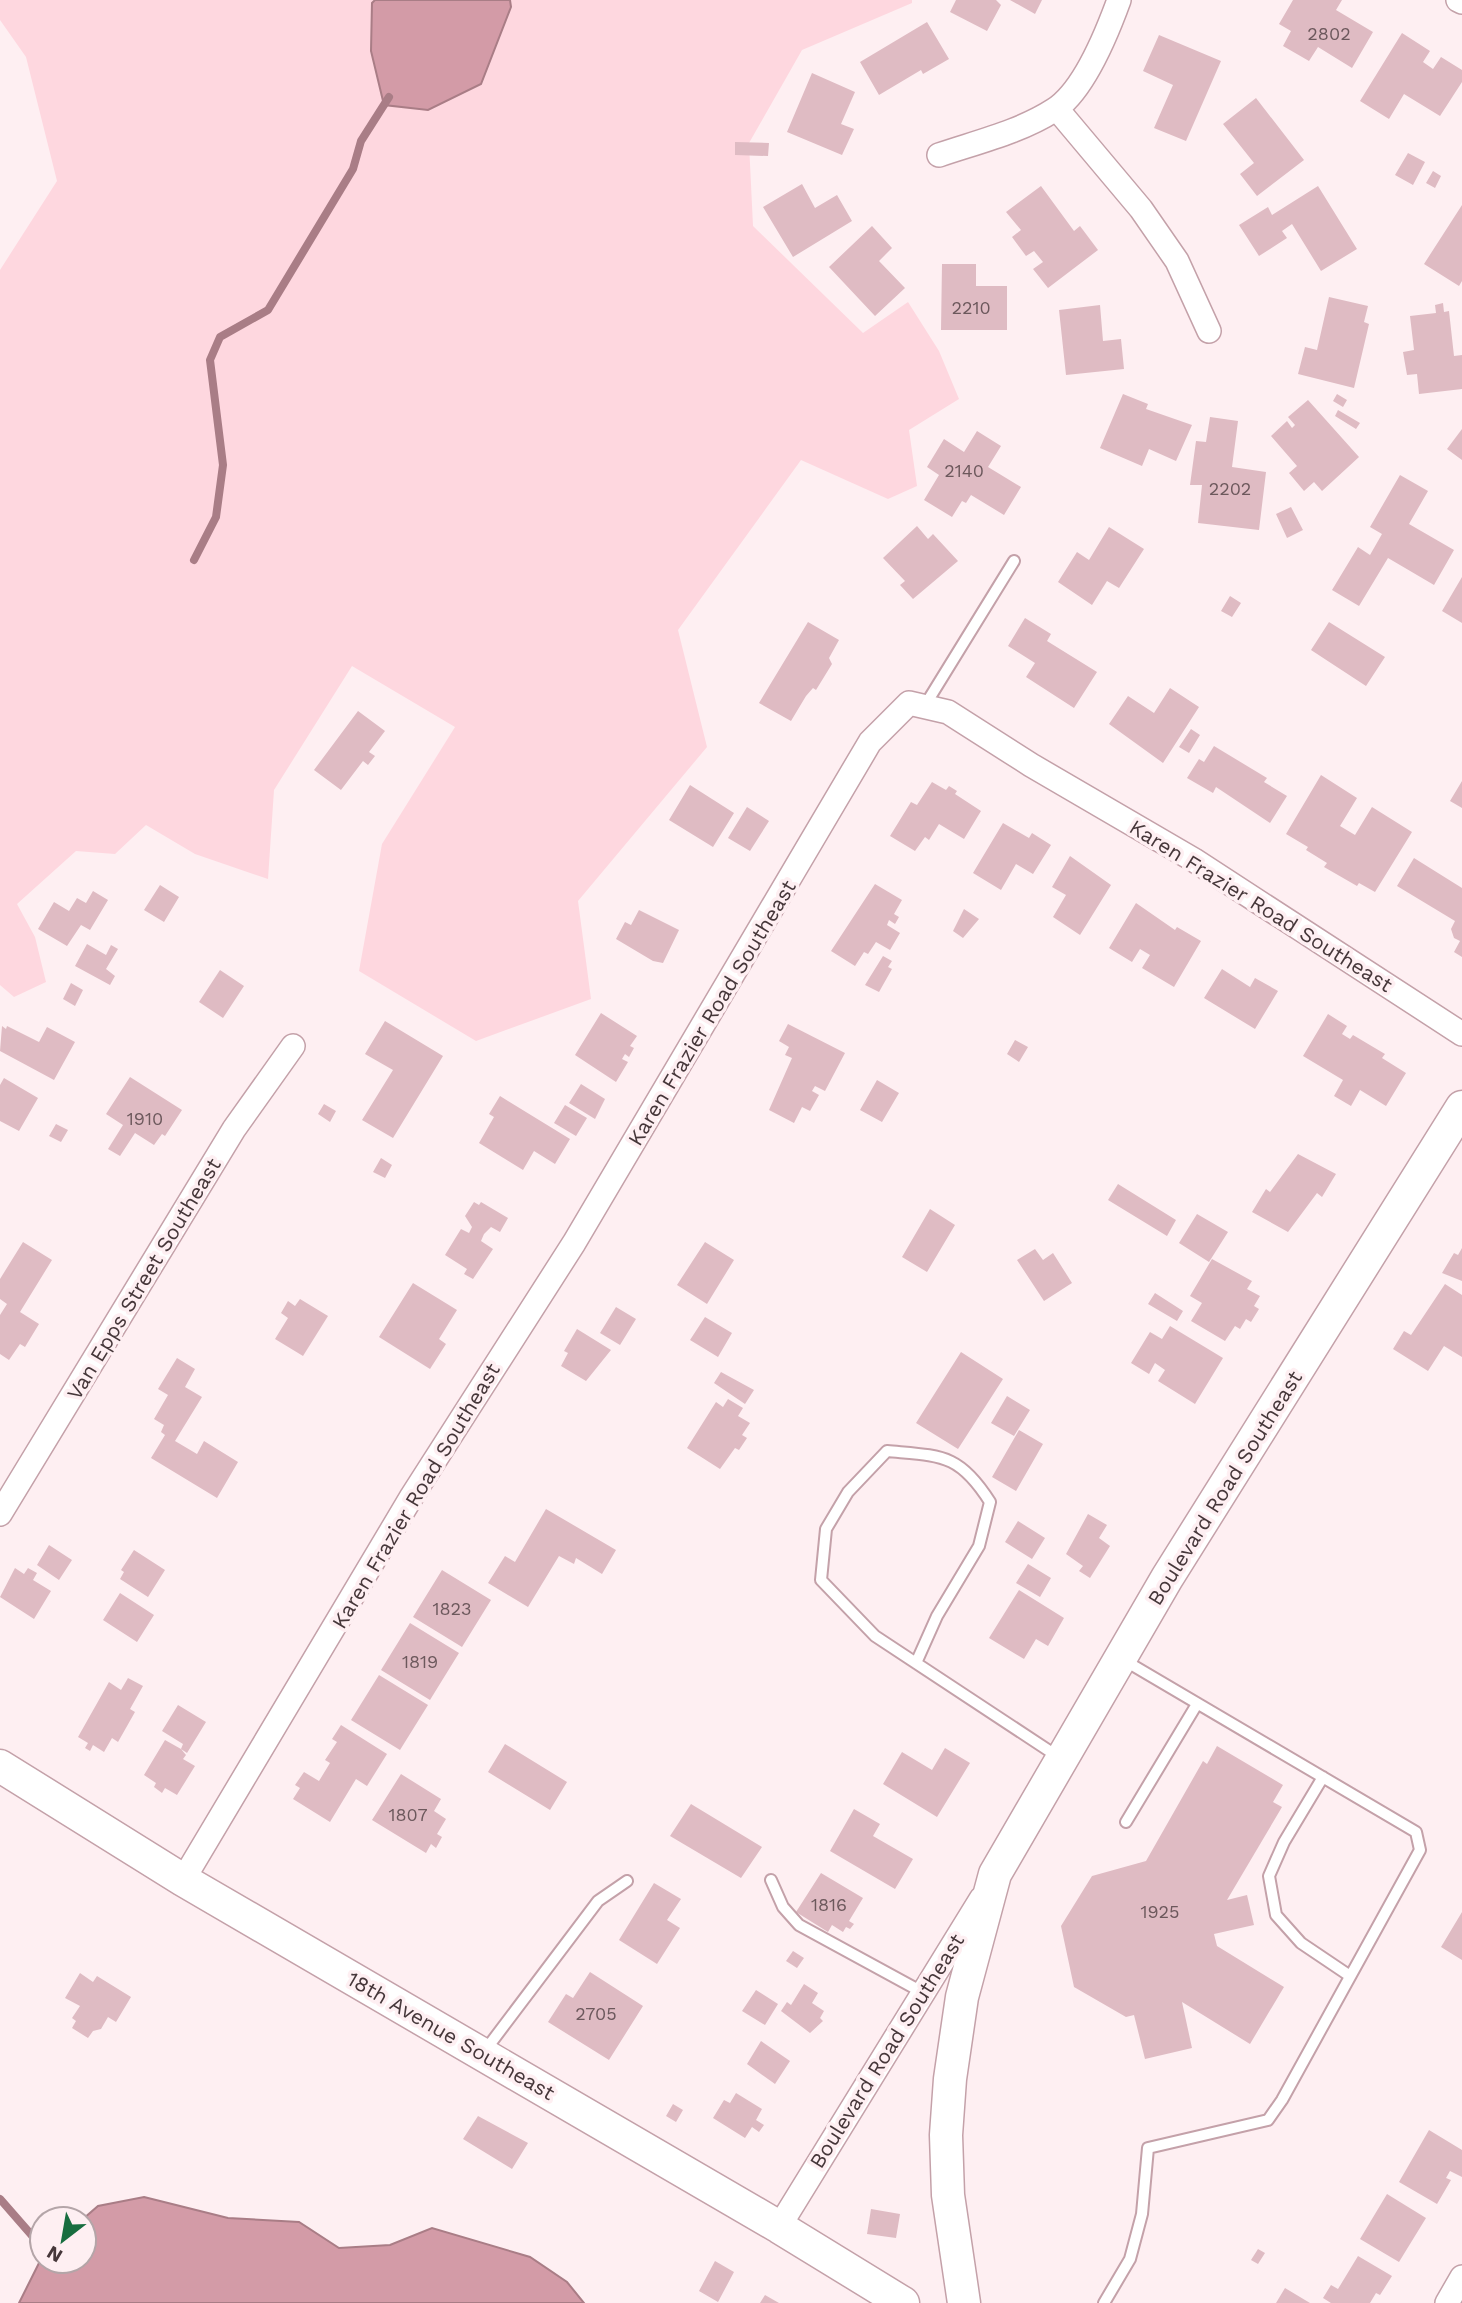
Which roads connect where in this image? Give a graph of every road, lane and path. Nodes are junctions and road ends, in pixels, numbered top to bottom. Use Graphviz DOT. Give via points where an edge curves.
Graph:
graph roads {
  1 [pos="1119,0"];
  2 [pos="1057,108"];
  3 [pos="939,155"];
  4 [pos="1209,331"];
  5 [pos="1014,561"];
  6 [pos="925,707"];
  7 [pos="1462,1034"];
  8 [pos="293,1046"];
  9 [pos="1462,1107"];
  10 [pos="0,1514"];
  11 [pos="1121,1659"];
  12 [pos="916,1663"];
  13 [pos="1197,1704"];
  14 [pos="1062,1759"];
  15 [pos="0,1766"];
  16 [pos="1323,1777"];
  17 [pos="1126,1822"];
  18 [pos="995,1874"];
  19 [pos="183,1880"];
  20 [pos="771,1880"];
  21 [pos="627,1881"];
  22 [pos="1350,1976"];
  23 [pos="922,1992"];
  24 [pos="482,2054"];
  25 [pos="779,2227"];
  26 [pos="1462,2277"];
  27 [pos="903,2303"];
  28 [pos="964,2303"];
  29 [pos="1104,2303"];
  30 [pos="1447,2303"];
  1 -- 2 [label="street" via="1081,79"];
  2 -- 3 [label="street" via="1025,125"];
  2 -- 4 [label="street" via="1141,209 1177,261"];
  5 -- 6 [label="lane"];
  6 -- 7 [label="street, Karen Frazier Road Southeast" via="948,712 1194,860"];
  6 -- 19 [label="street, Karen Frazier Road Southeast" via="909,703 870,742 574,1243 412,1496"];
  8 -- 10 [label="street, Van Epps Street Southeast" via="234,1129"];
  9 -- 11 [label="street, Boulevard Road Southeast"];
  11 -- 13 [label="lane"];
  11 -- 14 [label="street, Boulevard Road Southeast"];
  12 -- 12 [label="lane" via="875,1636 821,1580 826,1529 848,1492 887,1451 941,1456 973,1475 990,1502 979,1546 937,1616"];
  12 -- 14 [label="lane"];
  13 -- 16 [label="lane"];
  13 -- 17 [label="lane"];
  14 -- 18 [label="street, Boulevard Road Southeast"];
  15 -- 19 [label="street, 18th Avenue Southeast"];
  16 -- 22 [label="lane" via="1269,1876 1276,1915 1301,1943"];
  16 -- 22 [label="lane" via="1416,1832 1420,1850"];
  18 -- 23 [label="street, Boulevard Road Southeast"];
  18 -- 28 [label="street, Boulevard Road Southeast" via="962,1997 950,2078 948,2195"];
  19 -- 24 [label="street, 18th Avenue Southeast"];
  20 -- 23 [label="lane" via="783,1907 799,1925"];
  21 -- 24 [label="lane" via="598,1901"];
  22 -- 29 [label="lane" via="1268,2120 1147,2148 1142,2214 1130,2259"];
  23 -- 25 [label="street, Boulevard Road Southeast"];
  24 -- 25 [label="street, 18th Avenue Southeast"];
  25 -- 27 [label="street, 18th Avenue Southeast"];
  26 -- 30 [label="street"];
}
